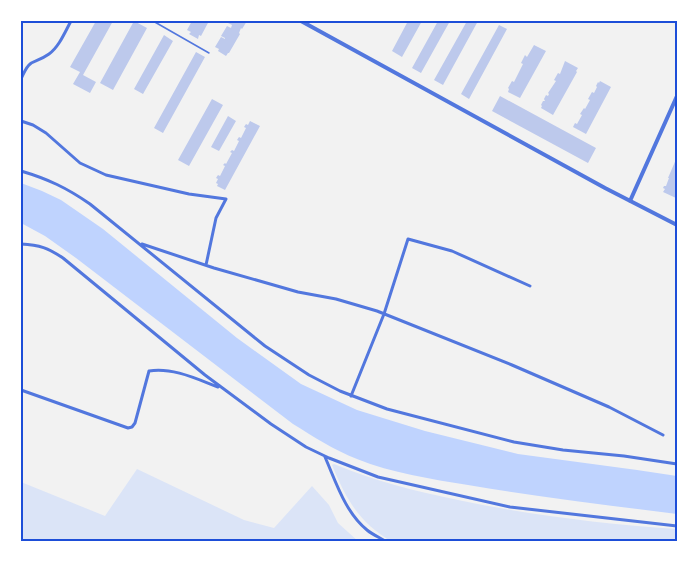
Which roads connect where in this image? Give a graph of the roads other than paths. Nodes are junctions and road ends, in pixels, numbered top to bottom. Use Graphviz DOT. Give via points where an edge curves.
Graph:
graph roads {
  1 [pos="71,21"];
  2 [pos="153,21"];
  3 [pos="301,21"];
  4 [pos="157,22"];
  5 [pos="209,53"];
  6 [pos="21,79"];
  7 [pos="677,96"];
  8 [pos="21,121"];
  9 [pos="21,171"];
  10 [pos="630,201"];
  11 [pos="677,225"];
  12 [pos="137,242"];
  13 [pos="21,244"];
  14 [pos="206,266"];
  15 [pos="530,286"];
  16 [pos="384,314"];
  17 [pos="222,388"];
  18 [pos="21,390"];
  19 [pos="351,396"];
  20 [pos="663,435"];
  21 [pos="324,456"];
  22 [pos="677,464"];
  23 [pos="677,526"];
  24 [pos="387,542"];
  1 -- 6 [label="street" via="58,45 30,63"];
  2 -- 4 [label="lane"];
  3 -- 10 [label="street"];
  4 -- 5 [label="lane"];
  7 -- 10 [label="street"];
  8 -- 14 [label="street" via="46,133 80,162 106,175 226,199 216,218"];
  9 -- 12 [label="street" via="69,190"];
  10 -- 11 [label="street"];
  12 -- 14 [label="street"];
  12 -- 19 [label="street" via="265,346"];
  13 -- 17 [label="street" via="48,248 63,258"];
  14 -- 16 [label="street"];
  15 -- 16 [label="street" via="452,251 408,239"];
  16 -- 19 [label="street"];
  16 -- 20 [label="street" via="609,407"];
  17 -- 18 [label="street" via="179,373 149,371 135,423 128,428"];
  17 -- 21 [label="street"];
  19 -- 22 [label="street" via="514,442"];
  21 -- 23 [label="street" via="378,477 510,507"];
  21 -- 24 [label="street" via="353,514 368,531"];
}
